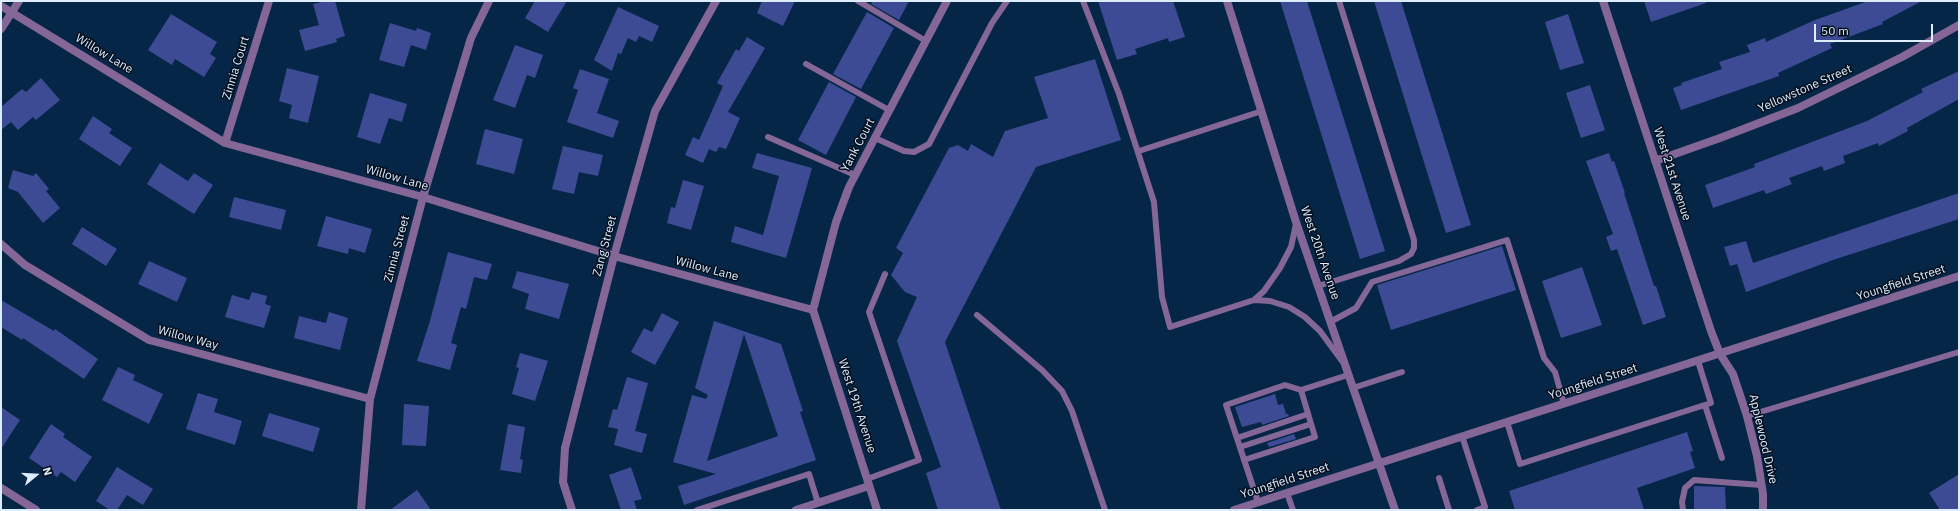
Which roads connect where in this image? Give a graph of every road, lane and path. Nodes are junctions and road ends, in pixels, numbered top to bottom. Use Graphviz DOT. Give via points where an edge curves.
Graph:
graph roads {
  1 [pos="18,1"];
  2 [pos="269,1"];
  3 [pos="489,1"];
  4 [pos="716,1"];
  5 [pos="858,1"];
  6 [pos="947,1"];
  7 [pos="1007,1"];
  8 [pos="1083,1"];
  9 [pos="1227,1"];
  10 [pos="1339,1"];
  11 [pos="1603,1"];
  12 [pos="1,6"];
  13 [pos="11,12"];
  14 [pos="1959,25"];
  15 [pos="1,29"];
  16 [pos="926,40"];
  17 [pos="806,64"];
  18 [pos="890,110"];
  19 [pos="1262,111"];
  20 [pos="768,137"];
  21 [pos="875,138"];
  22 [pos="225,142"];
  23 [pos="1139,151"];
  24 [pos="1655,161"];
  25 [pos="856,175"];
  26 [pos="423,198"];
  27 [pos="1296,222"];
  28 [pos="1,244"];
  29 [pos="614,256"];
  30 [pos="885,274"];
  31 [pos="1959,276"];
  32 [pos="1318,286"];
  33 [pos="1254,300"];
  34 [pos="813,310"];
  35 [pos="976,315"];
  36 [pos="1330,322"];
  37 [pos="1959,352"];
  38 [pos="1720,354"];
  39 [pos="1698,361"];
  40 [pos="1347,372"];
  41 [pos="1402,372"];
  42 [pos="1353,388"];
  43 [pos="1301,390"];
  44 [pos="370,399"];
  45 [pos="1564,404"];
  46 [pos="1705,404"];
  47 [pos="1308,414"];
  48 [pos="1748,416"];
  49 [pos="1507,422"];
  50 [pos="1311,424"];
  51 [pos="1462,436"];
  52 [pos="1237,438"];
  53 [pos="1240,447"];
  54 [pos="1722,458"];
  55 [pos="1244,460"];
  56 [pos="1379,463"];
  57 [pos="1439,478"];
  58 [pos="868,482"];
  59 [pos="1762,485"];
  60 [pos="1,488"];
  61 [pos="1287,493"];
  62 [pos="1258,502"];
  63 [pos="818,503"];
  64 [pos="36,510"];
  65 [pos="361,510"];
  66 [pos="572,510"];
  67 [pos="697,510"];
  68 [pos="796,510"];
  69 [pos="877,510"];
  70 [pos="1105,510"];
  71 [pos="1234,510"];
  72 [pos="1293,510"];
  73 [pos="1395,510"];
  74 [pos="1449,510"];
  75 [pos="1477,510"];
  76 [pos="1683,510"];
  77 [pos="1763,510"];
  1 -- 13 [label="street"];
  2 -- 22 [label="street, Zinnia Court"];
  3 -- 26 [label="street, Zinnia Street" via="471,38"];
  4 -- 29 [label="street, Zang Street" via="655,111"];
  5 -- 16 [label="lane"];
  6 -- 16 [label="street, Yank Court"];
  7 -- 21 [label="lane" via="992,23 930,144 914,152 904,151"];
  8 -- 23 [label="lane"];
  9 -- 19 [label="street, West 20th Avenue"];
  10 -- 32 [label="lane" via="1414,240 1414,248 1405,258"];
  11 -- 24 [label="street, West 21st Avenue"];
  12 -- 13 [label="street, Willow Lane"];
  13 -- 15 [label="street"];
  13 -- 22 [label="street, Willow Lane"];
  14 -- 24 [label="street, Yellowstone Street" via="1902,57 1798,108"];
  16 -- 18 [label="street, Yank Court"];
  17 -- 18 [label="lane"];
  18 -- 21 [label="street, Yank Court"];
  19 -- 23 [label="lane"];
  19 -- 27 [label="street, West 20th Avenue"];
  20 -- 25 [label="lane"];
  21 -- 25 [label="street, Yank Court"];
  22 -- 26 [label="street, Willow Lane"];
  23 -- 33 [label="lane" via="1154,202 1162,297 1170,327"];
  24 -- 38 [label="street, West 21st Avenue"];
  25 -- 34 [label="street, Yank Court" via="836,222"];
  26 -- 29 [label="street, Willow Lane"];
  26 -- 44 [label="street, Zinnia Street"];
  27 -- 32 [label="street, West 20th Avenue"];
  27 -- 33 [label="lane" via="1291,247 1280,268 1264,291"];
  28 -- 44 [label="street, Willow Way" via="25,266 149,340"];
  29 -- 34 [label="street, Willow Lane"];
  29 -- 66 [label="street, Zang Street" via="565,448 563,482"];
  30 -- 58 [label="lane" via="869,312 919,460"];
  31 -- 38 [label="street, Youngfield Street"];
  32 -- 36 [label="street, West 20th Avenue"];
  33 -- 40 [label="lane" via="1278,303 1305,317 1320,331"];
  34 -- 58 [label="street, West 19th Avenue"];
  35 -- 70 [label="lane" via="1048,375 1062,392 1074,416"];
  36 -- 40 [label="street, West 20th Avenue"];
  36 -- 45 [label="lane" via="1356,308 1372,282 1508,240 1544,358 1555,372"];
  37 -- 48 [label="lane"];
  38 -- 39 [label="street, Youngfield Street"];
  38 -- 48 [label="street, Applewood Drive" via="1733,374"];
  39 -- 45 [label="street, Youngfield Street"];
  39 -- 46 [label="lane" via="1711,403"];
  40 -- 42 [label="street, West 20th Avenue"];
  40 -- 43 [label="lane"];
  41 -- 42 [label="lane"];
  42 -- 56 [label="street, West 20th Avenue"];
  43 -- 47 [label="lane"];
  43 -- 52 [label="lane" via="1285,385 1226,405"];
  44 -- 65 [label="street, Zinnia Street"];
  45 -- 49 [label="street, Youngfield Street"];
  46 -- 49 [label="lane" via="1520,464"];
  46 -- 54 [label="lane"];
  47 -- 50 [label="lane"];
  47 -- 52 [label="lane"];
  48 -- 59 [label="street, Applewood Drive"];
  49 -- 51 [label="street, Youngfield Street"];
  50 -- 53 [label="lane"];
  50 -- 55 [label="lane" via="1315,437"];
  51 -- 56 [label="street, Youngfield Street"];
  51 -- 75 [label="lane" via="1485,507"];
  52 -- 53 [label="lane"];
  53 -- 55 [label="lane"];
  55 -- 62 [label="lane"];
  56 -- 61 [label="street, Youngfield Street"];
  56 -- 73 [label="street, West 20th Avenue"];
  57 -- 74 [label="lane"];
  58 -- 63 [label="street"];
  58 -- 69 [label="street, West 19th Avenue"];
  59 -- 76 [label="lane" via="1694,480 1685,488"];
  59 -- 77 [label="street, Applewood Drive"];
  60 -- 64 [label="street"];
  61 -- 62 [label="street, Youngfield Street"];
  61 -- 72 [label="lane"];
  62 -- 71 [label="street, Youngfield Street"];
  63 -- 67 [label="lane" via="809,474"];
  63 -- 68 [label="street"];
}
